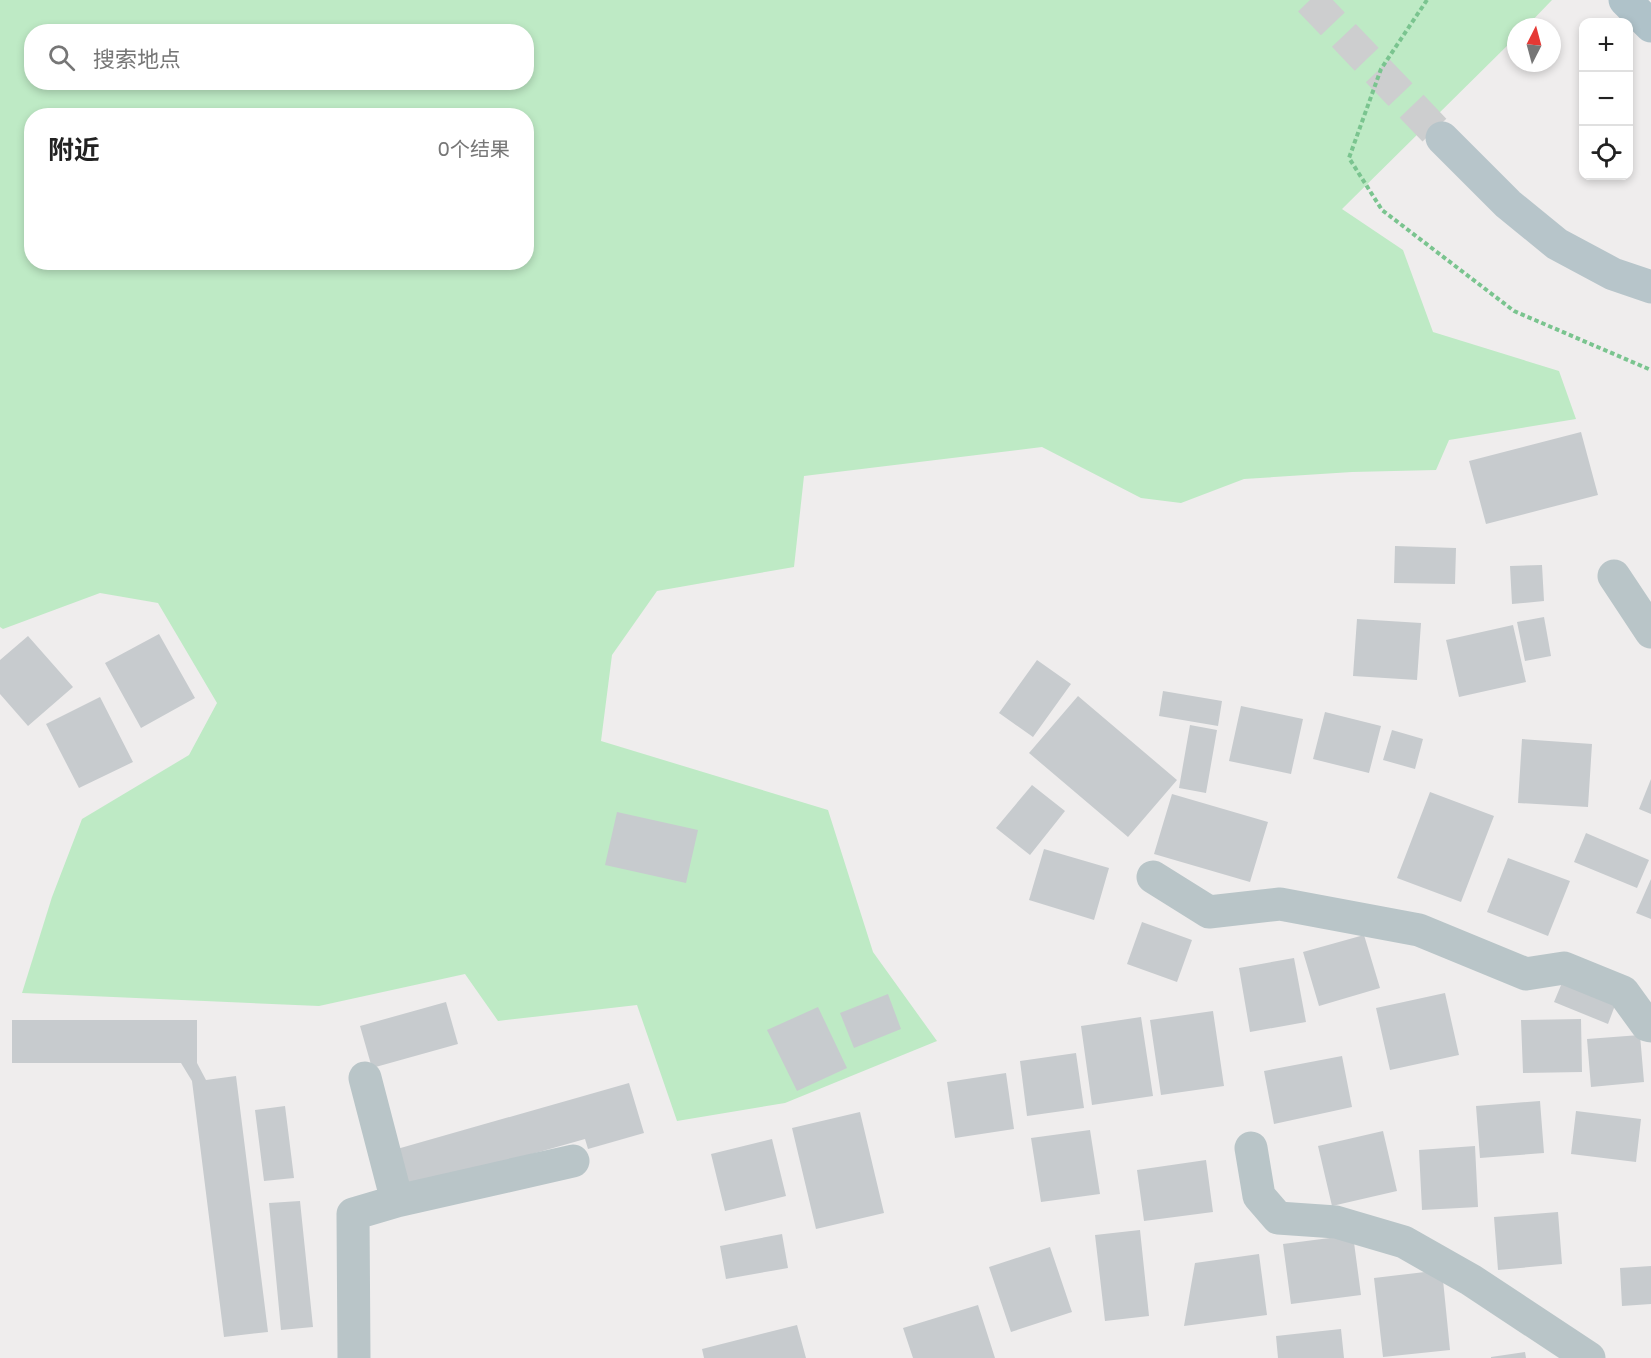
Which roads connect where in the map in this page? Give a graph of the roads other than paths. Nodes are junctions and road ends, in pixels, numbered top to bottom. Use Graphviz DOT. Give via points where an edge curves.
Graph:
graph roads {
  1 [pos="1625,0"];
  2 [pos="1651,26"];
  3 [pos="1442,138"];
  4 [pos="1651,287"];
  5 [pos="1614,576"];
  6 [pos="1651,632"];
  7 [pos="1153,877"];
  8 [pos="1651,1026"];
  9 [pos="365,1078"];
  10 [pos="1251,1148"];
  11 [pos="573,1161"];
  12 [pos="397,1201"];
  13 [pos="354,1358"];
  14 [pos="1589,1358"];
  1 -- 2 [label="main road"];
  3 -- 4 [label="street" via="1508,204 1557,244 1613,274"];
  5 -- 6 [label="street"];
  7 -- 8 [label="street" via="1209,912 1280,904 1419,930 1526,974 1564,968 1623,992"];
  9 -- 12 [label="street"];
  10 -- 14 [label="street" via="1259,1196 1278,1218 1336,1222 1404,1242 1471,1280"];
  11 -- 12 [label="street"];
  12 -- 13 [label="street" via="353,1214"];
}
